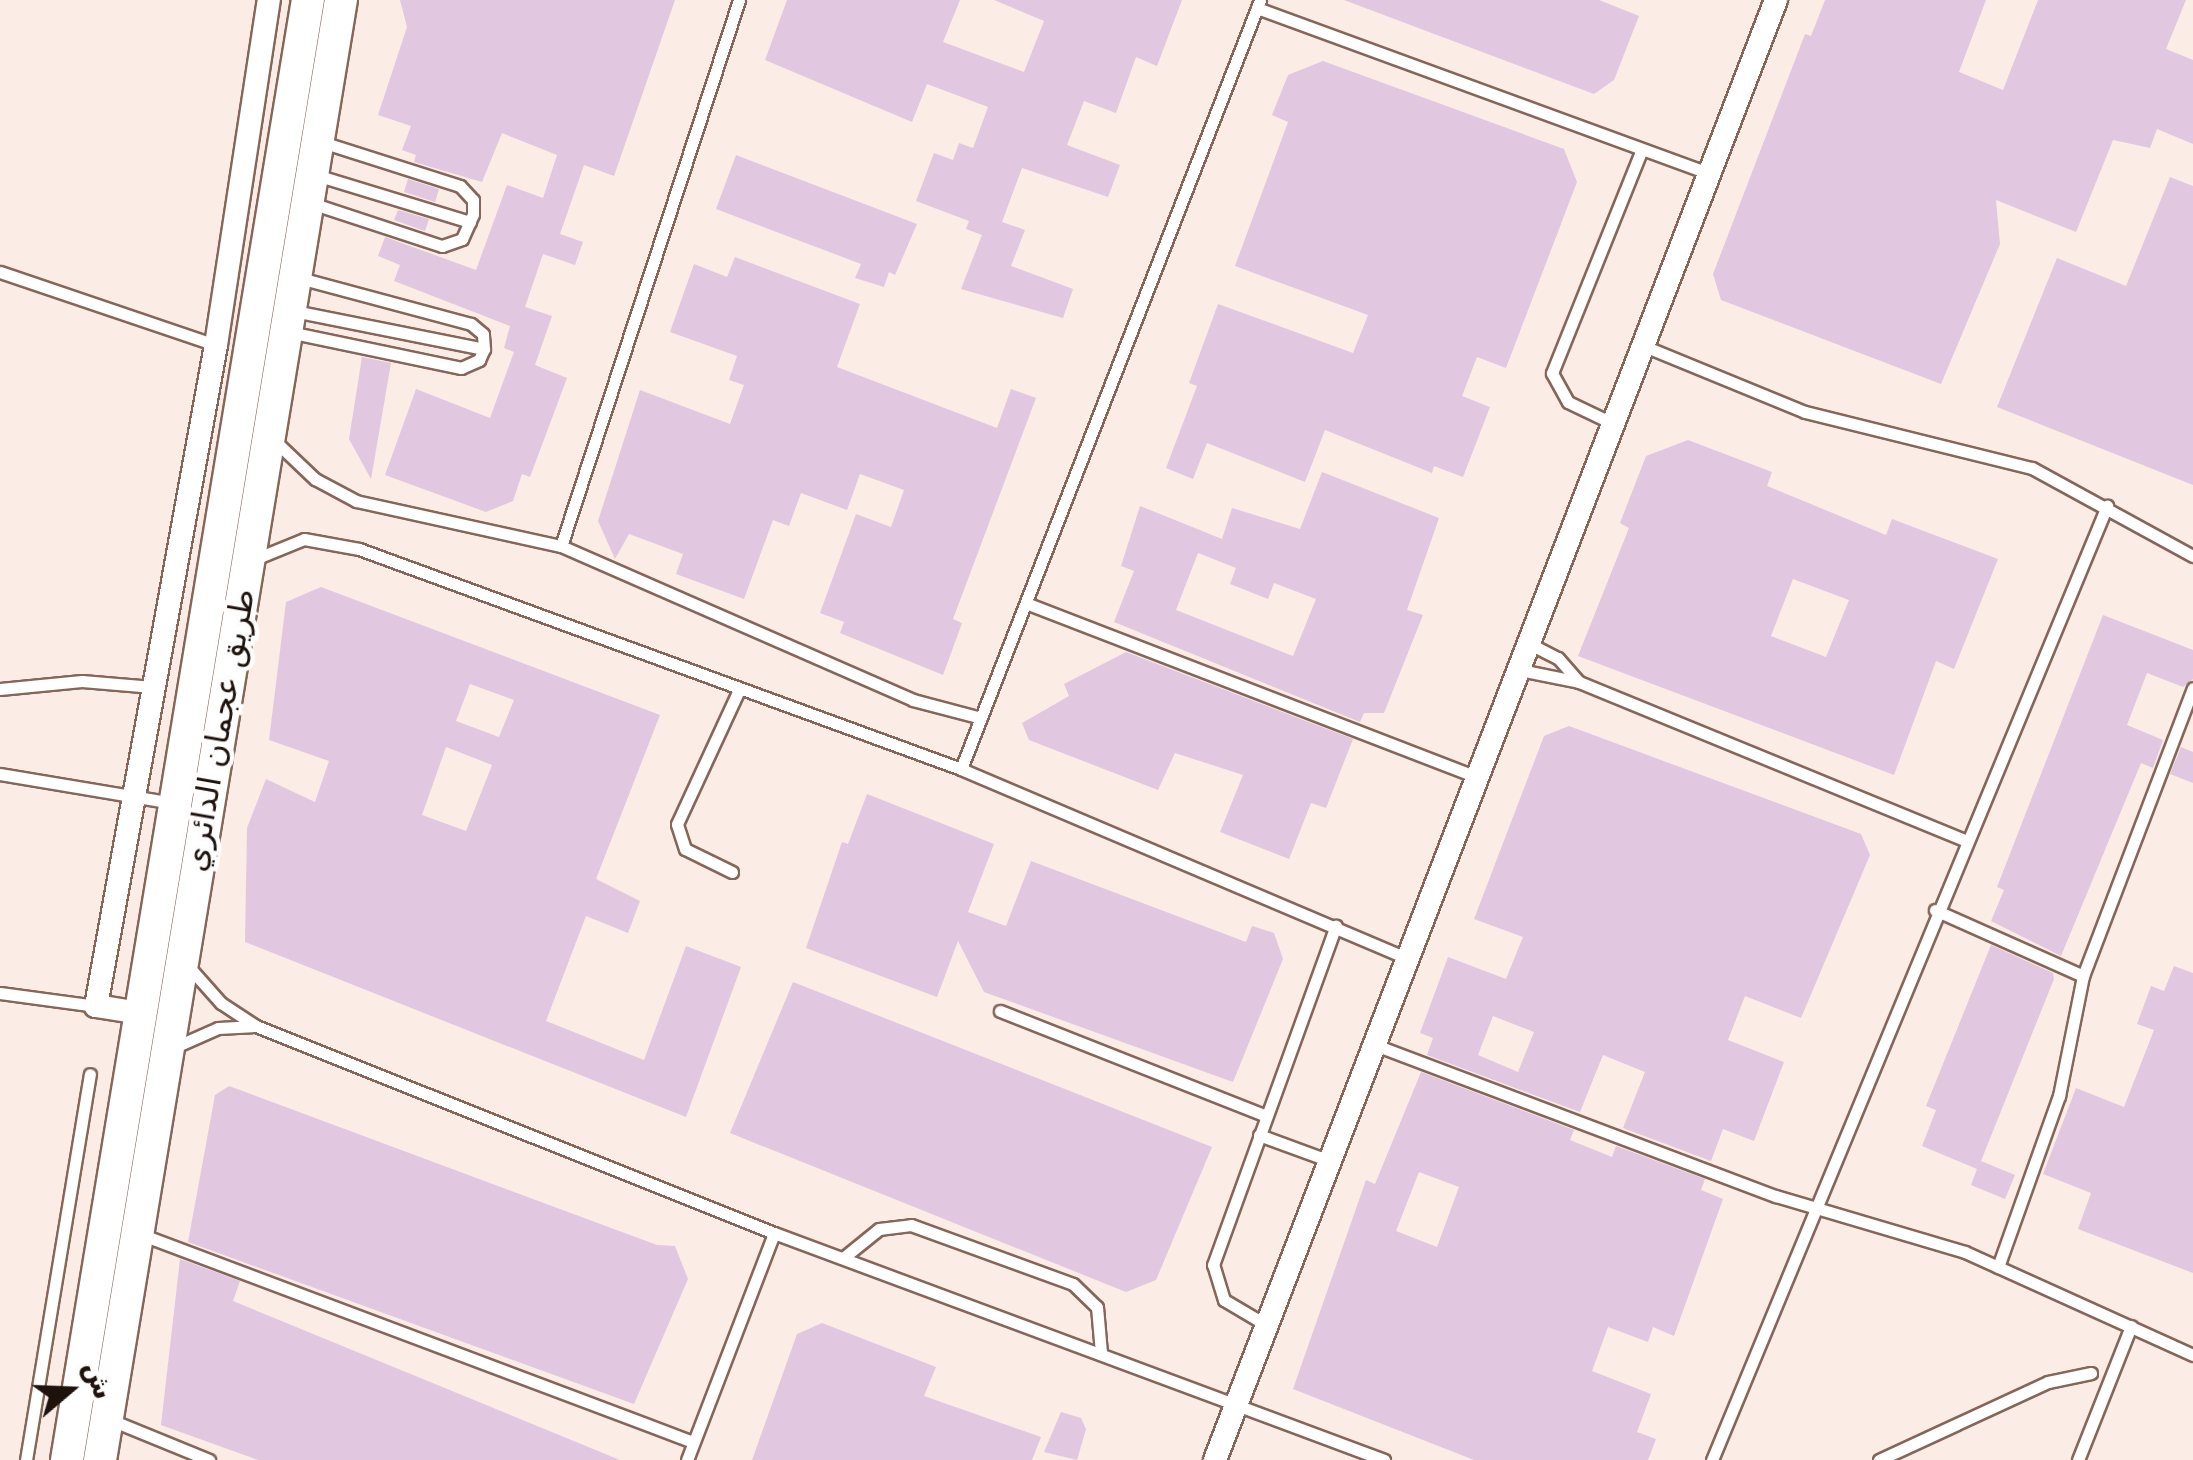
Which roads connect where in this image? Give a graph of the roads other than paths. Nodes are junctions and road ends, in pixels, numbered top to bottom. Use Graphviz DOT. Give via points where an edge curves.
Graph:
graph roads {
  1 [pos="269,0"];
  2 [pos="308,0"];
  3 [pos="341,0"];
  4 [pos="739,0"];
  5 [pos="1776,0"];
  6 [pos="1258,4"];
  7 [pos="318,141"];
  8 [pos="1642,149"];
  9 [pos="1710,174"];
  10 [pos="310,188"];
  11 [pos="470,222"];
  12 [pos="0,272"];
  13 [pos="295,277"];
  14 [pos="288,321"];
  15 [pos="216,345"];
  16 [pos="1644,346"];
  17 [pos="484,349"];
  18 [pos="1614,424"];
  19 [pos="269,432"];
  20 [pos="2107,506"];
  21 [pos="562,546"];
  22 [pos="2193,556"];
  23 [pos="248,563"];
  24 [pos="1026,603"];
  25 [pos="1530,644"];
  26 [pos="1520,670"];
  27 [pos="1580,682"];
  28 [pos="153,688"];
  29 [pos="2193,688"];
  30 [pos="0,689"];
  31 [pos="740,690"];
  32 [pos="981,718"];
  33 [pos="961,770"];
  34 [pos="0,774"];
  35 [pos="1480,778"];
  36 [pos="133,796"];
  37 [pos="174,803"];
  38 [pos="1964,840"];
  39 [pos="732,872"];
  40 [pos="1935,910"];
  41 [pos="1336,926"];
  42 [pos="181,955"];
  43 [pos="1412,961"];
  44 [pos="2083,976"];
  45 [pos="0,993"];
  46 [pos="96,1006"];
  47 [pos="1000,1010"];
  48 [pos="140,1013"];
  49 [pos="256,1026"];
  50 [pos="1378,1046"];
  51 [pos="166,1052"];
  52 [pos="90,1074"];
  53 [pos="1266,1116"];
  54 [pos="1259,1135"];
  55 [pos="1332,1162"];
  56 [pos="1814,1206"];
  57 [pos="137,1233"];
  58 [pos="774,1233"];
  59 [pos="843,1258"];
  60 [pos="1998,1266"];
  61 [pos="1268,1326"];
  62 [pos="2131,1326"];
  63 [pos="2193,1345"];
  64 [pos="2177,1348"];
  65 [pos="1101,1353"];
  66 [pos="2193,1355"];
  67 [pos="2090,1373"];
  68 [pos="1237,1404"];
  69 [pos="107,1418"];
  70 [pos="694,1442"];
  71 [pos="26,1460"];
  72 [pos="68,1460"];
  73 [pos="100,1460"];
  74 [pos="208,1460"];
  75 [pos="687,1460"];
  76 [pos="1215,1460"];
  77 [pos="1384,1460"];
  78 [pos="1712,1460"];
  79 [pos="1880,1460"];
  80 [pos="2078,1460"];
  1 -- 15 [label="street"];
  2 -- 37 [label="main road, طريق عجمان الدائري"];
  3 -- 7 [label="main road, طريق عجمان الدائري"];
  4 -- 21 [label="lane"];
  5 -- 9 [label="street"];
  6 -- 8 [label="lane"];
  6 -- 24 [label="lane"];
  7 -- 10 [label="main road, طريق عجمان الدائري"];
  7 -- 11 [label="lane" via="460,186 473,200"];
  8 -- 9 [label="lane"];
  8 -- 18 [label="lane" via="1552,373 1568,402"];
  9 -- 16 [label="street"];
  10 -- 11 [label="lane"];
  10 -- 11 [label="lane" via="436,244 456,244"];
  10 -- 13 [label="main road, طريق عجمان الدائري"];
  12 -- 15 [label="lane"];
  13 -- 14 [label="main road, طريق عجمان الدائري"];
  13 -- 17 [label="lane" via="471,324 483,334"];
  14 -- 17 [label="lane"];
  14 -- 17 [label="lane" via="455,366 474,364"];
  14 -- 19 [label="main road, طريق عجمان الدائري"];
  15 -- 28 [label="street"];
  16 -- 18 [label="street"];
  16 -- 20 [label="lane" via="1805,412 2032,468"];
  18 -- 25 [label="street"];
  19 -- 21 [label="lane" via="306,472 356,500"];
  19 -- 23 [label="main road, طريق عجمان الدائري"];
  20 -- 22 [label="lane"];
  20 -- 38 [label="lane"];
  21 -- 32 [label="lane" via="912,700"];
  23 -- 31 [label="lane" via="304,540 336,541"];
  23 -- 42 [label="main road, طريق عجمان الدائري"];
  24 -- 32 [label="lane"];
  24 -- 35 [label="lane"];
  25 -- 26 [label="street"];
  25 -- 27 [label="lane" via="1558,658"];
  26 -- 27 [label="lane"];
  26 -- 35 [label="street"];
  27 -- 38 [label="lane"];
  28 -- 30 [label="lane" via="82,681"];
  28 -- 36 [label="street"];
  29 -- 44 [label="lane"];
  31 -- 33 [label="lane"];
  31 -- 39 [label="lane" via="678,824 685,848"];
  32 -- 33 [label="lane"];
  33 -- 41 [label="lane"];
  34 -- 36 [label="lane"];
  35 -- 43 [label="street"];
  36 -- 37 [label="lane"];
  36 -- 46 [label="street"];
  37 -- 48 [label="main road, طريق عجمان الدائري"];
  38 -- 40 [label="lane"];
  40 -- 44 [label="lane"];
  40 -- 56 [label="lane"];
  41 -- 43 [label="lane"];
  41 -- 53 [label="lane"];
  42 -- 49 [label="lane" via="206,989"];
  42 -- 51 [label="main road, طريق عجمان الدائري"];
  43 -- 50 [label="street"];
  44 -- 60 [label="lane" via="2059,1096"];
  45 -- 46 [label="lane"];
  46 -- 48 [label="street"];
  47 -- 53 [label="lane"];
  48 -- 72 [label="main road, طريق عجمان الدائري"];
  49 -- 51 [label="lane" via="218,1028"];
  49 -- 58 [label="lane"];
  50 -- 55 [label="street"];
  50 -- 56 [label="lane"];
  51 -- 57 [label="main road, طريق عجمان الدائري"];
  52 -- 71 [label="lane"];
  53 -- 54 [label="lane"];
  54 -- 55 [label="lane"];
  54 -- 61 [label="lane" via="1213,1277 1224,1300"];
  55 -- 61 [label="street"];
  56 -- 60 [label="lane" via="1910,1232"];
  56 -- 78 [label="lane"];
  57 -- 69 [label="main road, طريق عجمان الدائري"];
  57 -- 70 [label="lane"];
  58 -- 59 [label="lane"];
  58 -- 70 [label="lane"];
  59 -- 65 [label="lane"];
  59 -- 65 [label="lane" via="879,1229 911,1224 1082,1290 1098,1307"];
  60 -- 62 [label="lane"];
  61 -- 68 [label="street"];
  62 -- 64 [label="lane"];
  62 -- 80 [label="lane"];
  63 -- 64 [label="lane"];
  64 -- 66 [label="lane"];
  65 -- 68 [label="lane"];
  67 -- 79 [label="lane" via="2048,1382"];
  68 -- 76 [label="street"];
  68 -- 77 [label="lane"];
  69 -- 73 [label="main road, طريق عجمان الدائري"];
  69 -- 74 [label="lane"];
  70 -- 75 [label="lane"];
}
